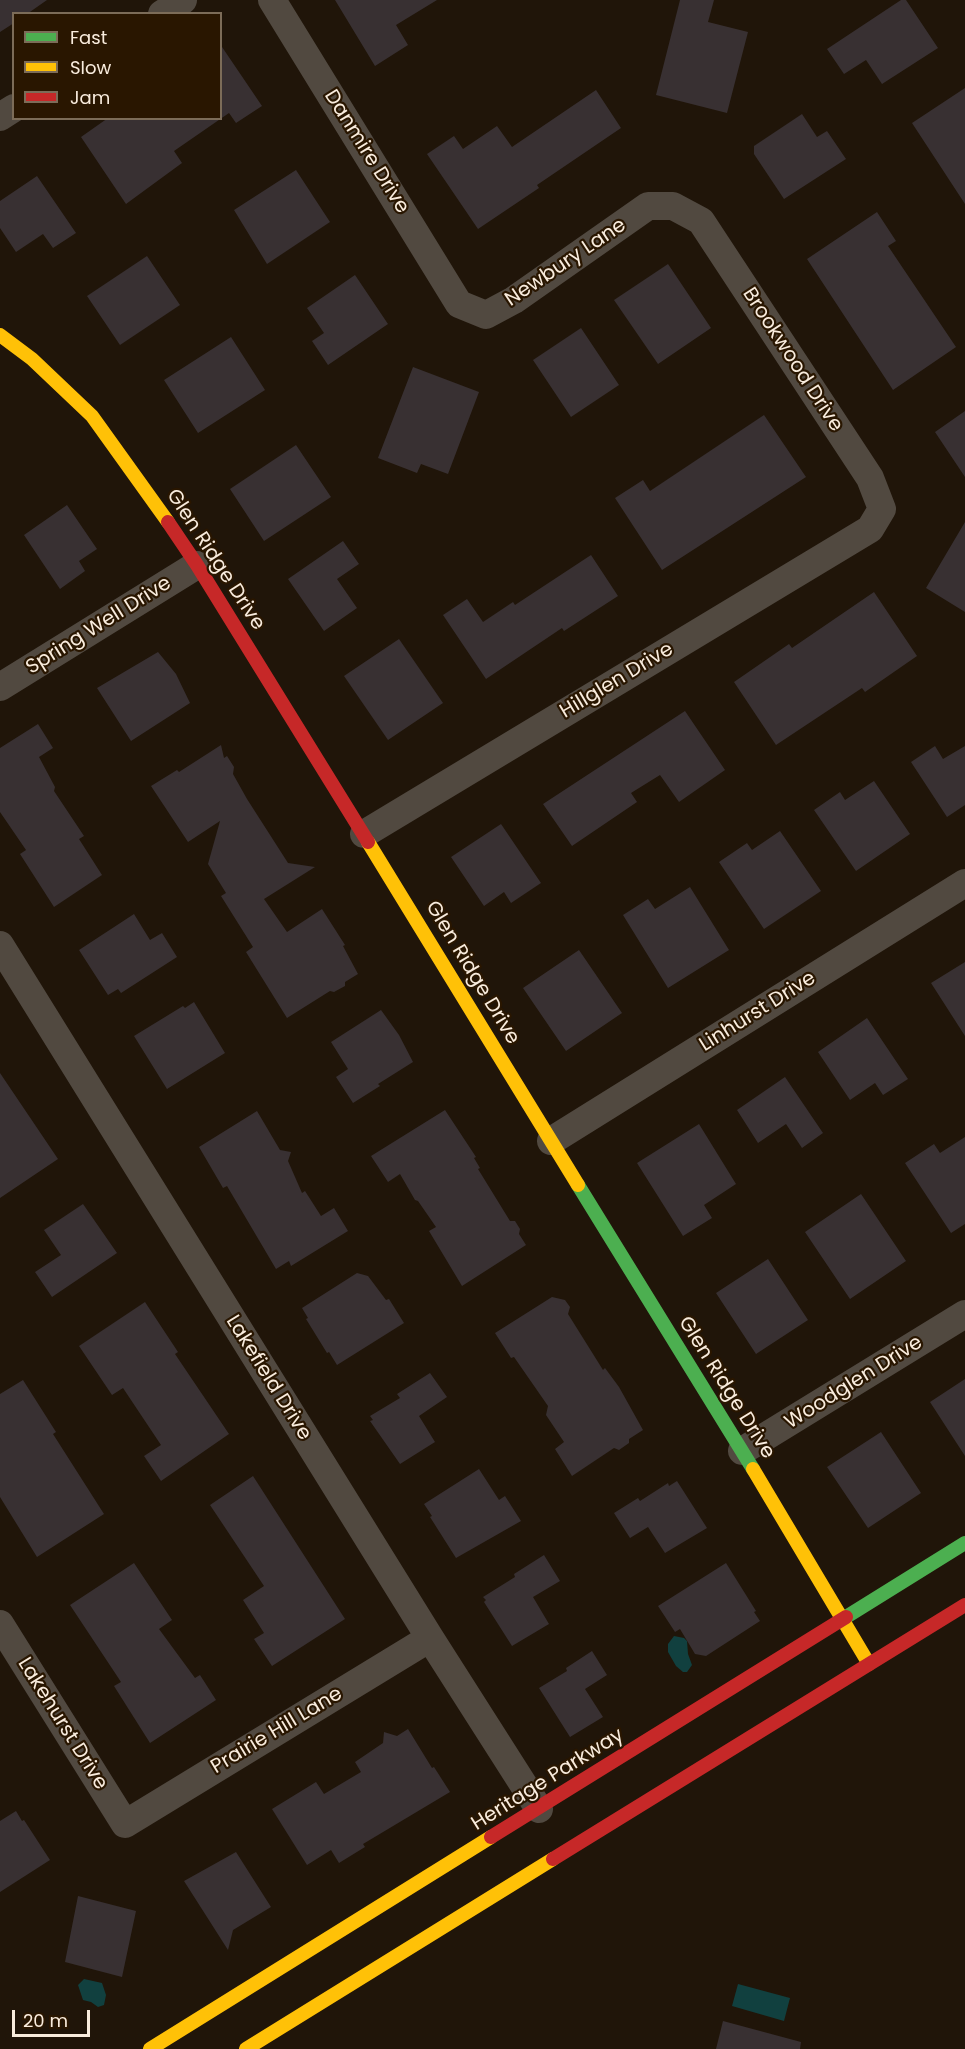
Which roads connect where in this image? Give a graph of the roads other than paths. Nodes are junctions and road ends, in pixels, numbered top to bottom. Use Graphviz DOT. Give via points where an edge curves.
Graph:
graph roads {
  1 [pos="183,0"];
  2 [pos="272,0"];
  3 [pos="165,12"];
  4 [pos="673,206"];
  5 [pos="459,304"];
  6 [pos="0,335"];
  7 [pos="870,529"];
  8 [pos="197,565"];
  9 [pos="0,687"];
  10 [pos="364,834"];
  11 [pos="965,883"];
  12 [pos="0,945"];
  13 [pos="551,1141"];
  14 [pos="965,1314"];
  15 [pos="742,1451"];
  16 [pos="965,1543"];
  17 [pos="965,1605"];
  18 [pos="843,1619"];
  19 [pos="0,1624"];
  20 [pos="430,1638"];
  21 [pos="869,1664"];
  22 [pos="538,1809"];
  23 [pos="125,1824"];
  24 [pos="150,2049"];
  25 [pos="246,2049"];
  1 -- 3 [label="street"];
  2 -- 5 [label="street, Danmire Drive"];
  4 -- 5 [label="street, Newbury Lane" via="648,206 514,300 486,315"];
  4 -- 7 [label="street, Brookwood Drive" via="701,221 870,478 882,509"];
  6 -- 8 [label="main road, Glen Ridge Drive" via="32,359 92,416"];
  7 -- 10 [label="street, Hillglen Drive"];
  8 -- 9 [label="street, Spring Well Drive"];
  8 -- 10 [label="main road, Glen Ridge Drive"];
  10 -- 13 [label="main road, Glen Ridge Drive"];
  11 -- 13 [label="street, Linhurst Drive"];
  12 -- 20 [label="street, Lakefield Drive"];
  13 -- 15 [label="main road, Glen Ridge Drive"];
  14 -- 15 [label="street, Woodglen Drive"];
  15 -- 18 [label="main road, Glen Ridge Drive"];
  16 -- 18 [label="main road, Heritage Parkway"];
  17 -- 21 [label="main road"];
  18 -- 21 [label="main road, Glen Ridge Drive"];
  18 -- 22 [label="main road, Heritage Parkway"];
  19 -- 23 [label="street, Lakehurst Drive"];
  20 -- 22 [label="street, Lakefield Drive"];
  20 -- 23 [label="street, Prairie Hill Lane"];
  21 -- 25 [label="main road"];
  22 -- 24 [label="main road, Heritage Parkway"];
}
